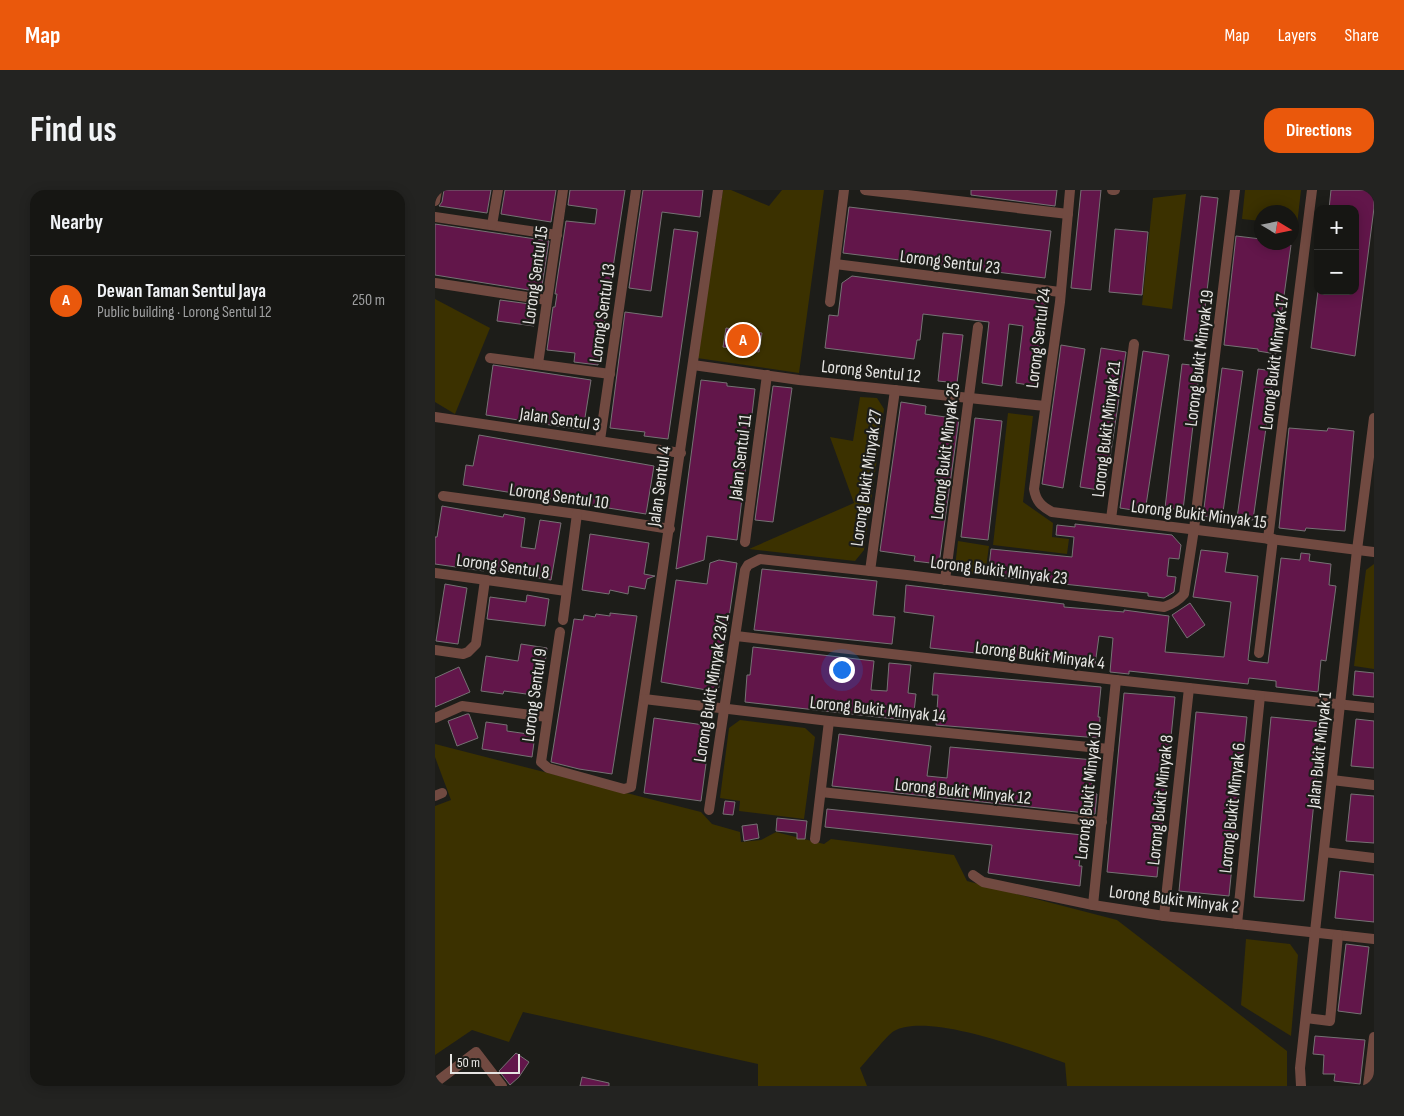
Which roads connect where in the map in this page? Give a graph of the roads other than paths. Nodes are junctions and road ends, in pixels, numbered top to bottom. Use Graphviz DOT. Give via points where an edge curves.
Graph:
graph roads {
  1 [pos="437,190"];
  2 [pos="498,190"];
  3 [pos="563,190"];
  4 [pos="636,190"];
  5 [pos="718,190"];
  6 [pos="844,190"];
  7 [pos="865,190"];
  8 [pos="1070,190"];
  9 [pos="1235,190"];
  10 [pos="1313,190"];
  11 [pos="435,201"];
  12 [pos="1068,214"];
  13 [pos="435,217"];
  14 [pos="492,225"];
  15 [pos="557,235"];
  16 [pos="835,264"];
  17 [pos="435,283"];
  18 [pos="1061,292"];
  19 [pos="547,300"];
  20 [pos="830,302"];
  21 [pos="977,327"];
  22 [pos="1134,344"];
  23 [pos="490,358"];
  24 [pos="538,364"];
  25 [pos="693,365"];
  26 [pos="610,374"];
  27 [pos="767,375"];
  28 [pos="895,390"];
  29 [pos="969,398"];
  30 [pos="1045,406"];
  31 [pos="435,417"];
  32 [pos="1374,418"];
  33 [pos="600,440"];
  34 [pos="681,453"];
  35 [pos="1034,489"];
  36 [pos="443,496"];
  37 [pos="577,514"];
  38 [pos="1111,519"];
  39 [pos="669,529"];
  40 [pos="1195,530"];
  41 [pos="1271,539"];
  42 [pos="745,542"];
  43 [pos="1357,550"];
  44 [pos="1374,552"];
  45 [pos="745,570"];
  46 [pos="870,571"];
  47 [pos="435,573"];
  48 [pos="485,580"];
  49 [pos="945,580"];
  50 [pos="567,591"];
  51 [pos="563,620"];
  52 [pos="560,632"];
  53 [pos="735,636"];
  54 [pos="435,650"];
  55 [pos="1259,653"];
  56 [pos="1116,680"];
  57 [pos="1189,688"];
  58 [pos="1260,696"];
  59 [pos="644,699"];
  60 [pos="1340,704"];
  61 [pos="725,708"];
  62 [pos="1374,708"];
  63 [pos="547,716"];
  64 [pos="435,718"];
  65 [pos="829,721"];
  66 [pos="1109,749"];
  67 [pos="541,762"];
  68 [pos="1332,780"];
  69 [pos="1374,785"];
  70 [pos="821,792"];
  71 [pos="709,810"];
  72 [pos="1101,822"];
  73 [pos="815,839"];
  74 [pos="1324,852"];
  75 [pos="1374,858"];
  76 [pos="973,876"];
  77 [pos="1093,905"];
  78 [pos="1164,916"];
  79 [pos="1237,924"];
  80 [pos="1315,932"];
  81 [pos="1338,935"];
  82 [pos="1374,940"];
  83 [pos="1306,1018"];
  84 [pos="1374,1037"];
  85 [pos="435,1084"];
  86 [pos="502,1086"];
  87 [pos="1301,1086"];
  88 [pos="1368,1086"];
  1 -- 11 [label="street"];
  2 -- 14 [label="street"];
  3 -- 15 [label="street, Lorong Sentul 15"];
  4 -- 26 [label="street, Lorong Sentul 13"];
  5 -- 25 [label="street, Jalan Sentul 4"];
  6 -- 16 [label="street"];
  7 -- 12 [label="street"];
  8 -- 12 [label="street, Lorong Sentul 24"];
  9 -- 40 [label="street, Lorong Bukit Minyak 19"];
  10 -- 41 [label="street, Lorong Bukit Minyak 17"];
  12 -- 18 [label="street, Lorong Sentul 24"];
  13 -- 14 [label="street"];
  14 -- 15 [label="street"];
  15 -- 19 [label="street, Lorong Sentul 15"];
  16 -- 18 [label="street, Lorong Sentul 23"];
  16 -- 20 [label="street"];
  17 -- 19 [label="street"];
  18 -- 30 [label="street, Lorong Sentul 24"];
  19 -- 24 [label="street, Lorong Sentul 15"];
  21 -- 29 [label="street, Lorong Bukit Minyak 25"];
  22 -- 38 [label="street, Lorong Bukit Minyak 21"];
  23 -- 24 [label="street"];
  24 -- 26 [label="street"];
  25 -- 27 [label="street, Lorong Sentul 12"];
  25 -- 34 [label="street, Jalan Sentul 4"];
  26 -- 33 [label="street, Lorong Sentul 13"];
  27 -- 28 [label="street, Lorong Sentul 12"];
  27 -- 42 [label="street, Jalan Sentul 11"];
  28 -- 29 [label="street, Lorong Sentul 12"];
  28 -- 46 [label="street, Lorong Bukit Minyak 27"];
  29 -- 30 [label="street, Lorong Sentul 12"];
  29 -- 49 [label="street, Lorong Bukit Minyak 25"];
  30 -- 35 [label="street, Lorong Sentul 24"];
  31 -- 33 [label="street, Jalan Sentul 3"];
  32 -- 43 [label="street, Jalan Bukit Minyak 1"];
  33 -- 34 [label="street, Jalan Sentul 3"];
  34 -- 39 [label="street, Jalan Sentul 4"];
  35 -- 38 [label="street, Lorong Bukit Minyak 15" via="1035,498 1052,512"];
  36 -- 37 [label="street, Lorong Sentul 10"];
  37 -- 39 [label="street, Lorong Sentul 10"];
  37 -- 50 [label="street"];
  38 -- 40 [label="street, Lorong Bukit Minyak 15"];
  39 -- 59 [label="street, Jalan Sentul 4"];
  40 -- 41 [label="street, Lorong Bukit Minyak 15"];
  40 -- 49 [label="street, Lorong Bukit Minyak 23" via="1184,594 1164,607"];
  41 -- 43 [label="street, Lorong Bukit Minyak 15"];
  41 -- 55 [label="street, Lorong Bukit Minyak 17"];
  43 -- 44 [label="street, Lorong Bukit Minyak 15"];
  43 -- 60 [label="street, Jalan Bukit Minyak 1"];
  45 -- 46 [label="street, Lorong Bukit Minyak 23" via="760,560"];
  45 -- 53 [label="street, Lorong Bukit Minyak 23/1"];
  46 -- 49 [label="street, Lorong Bukit Minyak 23"];
  47 -- 48 [label="street, Lorong Sentul 8"];
  48 -- 50 [label="street, Lorong Sentul 8"];
  48 -- 54 [label="street" via="476,644 463,654"];
  50 -- 51 [label="street"];
  52 -- 63 [label="street, Lorong Sentul 9"];
  53 -- 56 [label="street, Lorong Bukit Minyak 4"];
  53 -- 61 [label="street, Lorong Bukit Minyak 23/1"];
  56 -- 57 [label="street, Lorong Bukit Minyak 4"];
  56 -- 66 [label="street, Lorong Bukit Minyak 10"];
  57 -- 58 [label="street, Lorong Bukit Minyak 4"];
  57 -- 78 [label="street, Lorong Bukit Minyak 8"];
  58 -- 60 [label="street, Lorong Bukit Minyak 4"];
  58 -- 79 [label="street, Lorong Bukit Minyak 6"];
  59 -- 61 [label="street, Lorong Bukit Minyak 14"];
  59 -- 67 [label="street, Jalan Sentul 4" via="631,787 624,789 548,768"];
  60 -- 62 [label="street, Lorong Bukit Minyak 4"];
  60 -- 68 [label="street, Jalan Bukit Minyak 1"];
  61 -- 65 [label="street, Lorong Bukit Minyak 14"];
  61 -- 71 [label="street, Lorong Bukit Minyak 23/1"];
  63 -- 64 [label="street" via="462,706"];
  63 -- 67 [label="street, Lorong Sentul 9"];
  65 -- 66 [label="street, Lorong Bukit Minyak 14"];
  65 -- 70 [label="street"];
  66 -- 72 [label="street, Lorong Bukit Minyak 10"];
  68 -- 69 [label="street"];
  68 -- 74 [label="street, Jalan Bukit Minyak 1"];
  70 -- 72 [label="street, Lorong Bukit Minyak 12"];
  70 -- 73 [label="street"];
  72 -- 77 [label="street, Lorong Bukit Minyak 10"];
  74 -- 75 [label="street"];
  74 -- 80 [label="street, Jalan Bukit Minyak 1"];
  76 -- 77 [label="street, Lorong Bukit Minyak 2" via="983,882"];
  77 -- 78 [label="street, Lorong Bukit Minyak 2"];
  78 -- 79 [label="street, Lorong Bukit Minyak 2"];
  79 -- 80 [label="street, Lorong Bukit Minyak 2"];
  80 -- 81 [label="street, Lorong Bukit Minyak 2"];
  80 -- 83 [label="street, Jalan Bukit Minyak 1"];
  81 -- 82 [label="street, Lorong Bukit Minyak 2"];
  81 -- 83 [label="street" via="1330,1021"];
  83 -- 87 [label="street, Jalan Bukit Minyak 1"];
  84 -- 88 [label="street"];
  85 -- 86 [label="street" via="476,1052"];
}
